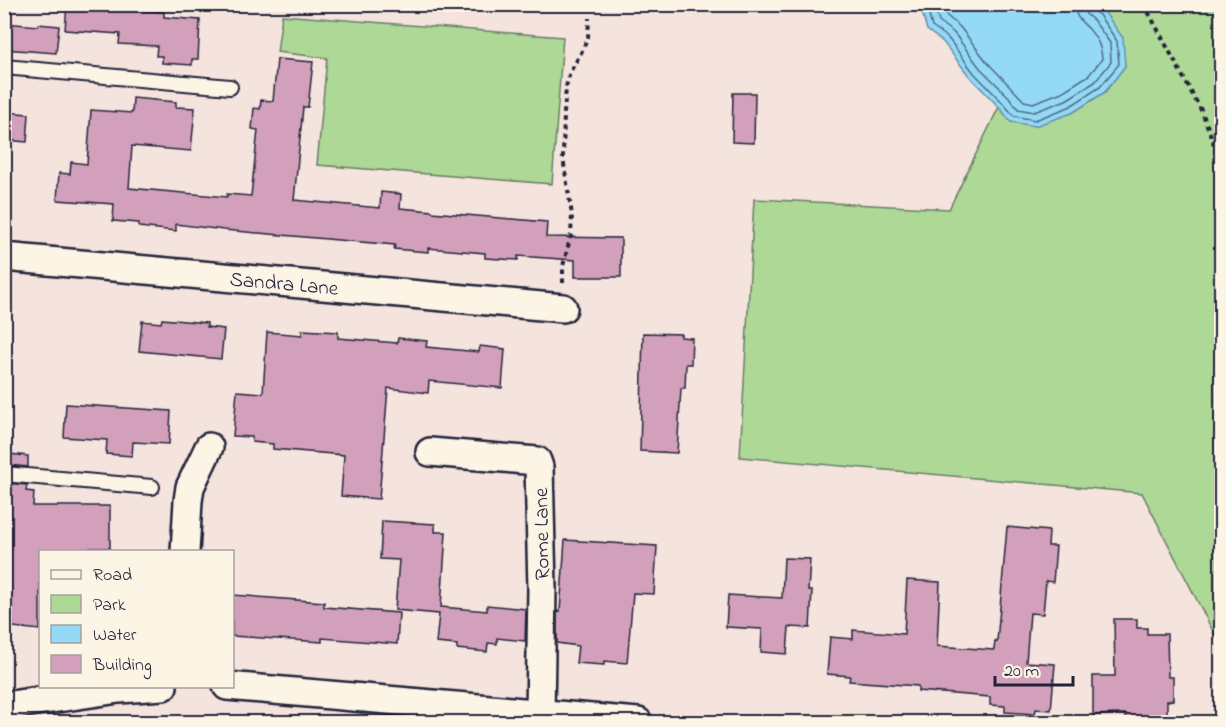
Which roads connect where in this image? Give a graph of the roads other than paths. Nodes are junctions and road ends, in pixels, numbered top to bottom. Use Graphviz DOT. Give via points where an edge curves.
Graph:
graph roads {
  1 [pos="4,67"];
  2 [pos="230,87"];
  3 [pos="4,257"];
  4 [pos="563,308"];
  5 [pos="209,447"];
  6 [pos="430,452"];
  7 [pos="4,474"];
  8 [pos="152,487"];
  9 [pos="185,550"];
  10 [pos="141,688"];
  11 [pos="234,688"];
  12 [pos="4,706"];
  13 [pos="438,714"];
  14 [pos="540,715"];
  15 [pos="638,723"];
  1 -- 2 [label="lane"];
  3 -- 4 [label="street, Sandra Lane"];
  5 -- 9 [label="street" via="190,487"];
  6 -- 14 [label="street, Rome Lane" via="537,461 542,588"];
  7 -- 8 [label="lane"];
  10 -- 12 [label="street"];
  11 -- 13 [label="street"];
  13 -- 14 [label="street"];
  14 -- 15 [label="street"];
}
